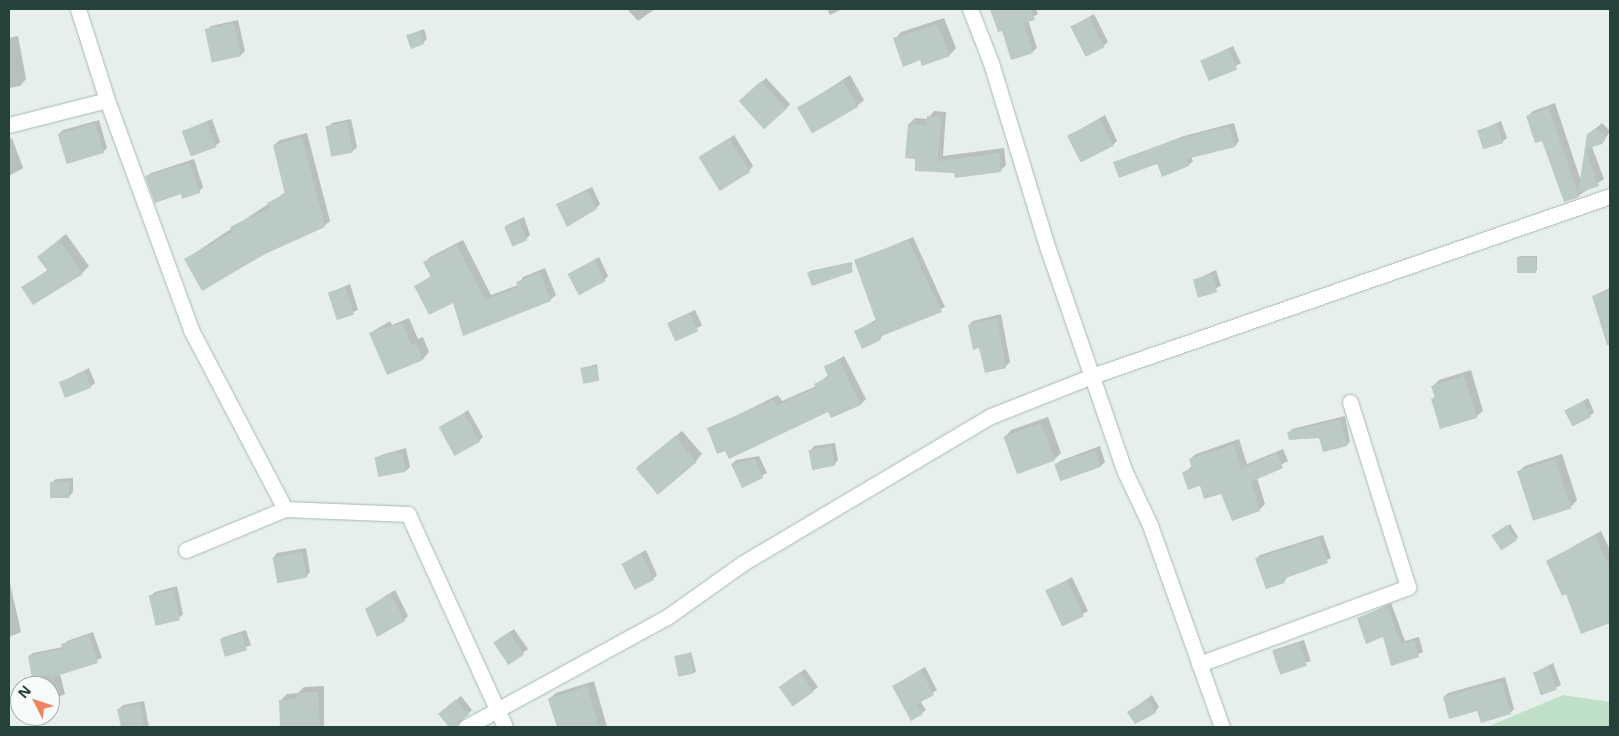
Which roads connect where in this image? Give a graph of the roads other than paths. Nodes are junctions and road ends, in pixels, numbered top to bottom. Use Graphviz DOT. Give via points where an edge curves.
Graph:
graph roads {
  1 [pos="78,9"];
  2 [pos="970,9"];
  3 [pos="107,100"];
  4 [pos="9,125"];
  5 [pos="1610,196"];
  6 [pos="1092,376"];
  7 [pos="1350,402"];
  8 [pos="285,509"];
  9 [pos="186,550"];
  10 [pos="1199,664"];
  11 [pos="496,712"];
  12 [pos="466,727"];
  13 [pos="505,727"];
  14 [pos="1222,727"];
  1 -- 3 [label="street"];
  2 -- 6 [label="street"];
  3 -- 4 [label="street"];
  3 -- 8 [label="street" via="191,330"];
  5 -- 6 [label="street"];
  6 -- 10 [label="street"];
  6 -- 11 [label="street" via="991,416 743,563 667,617"];
  7 -- 10 [label="street" via="1408,587"];
  8 -- 9 [label="street"];
  8 -- 11 [label="street" via="408,514"];
  10 -- 14 [label="street"];
  11 -- 12 [label="street"];
  11 -- 13 [label="street"];
}
